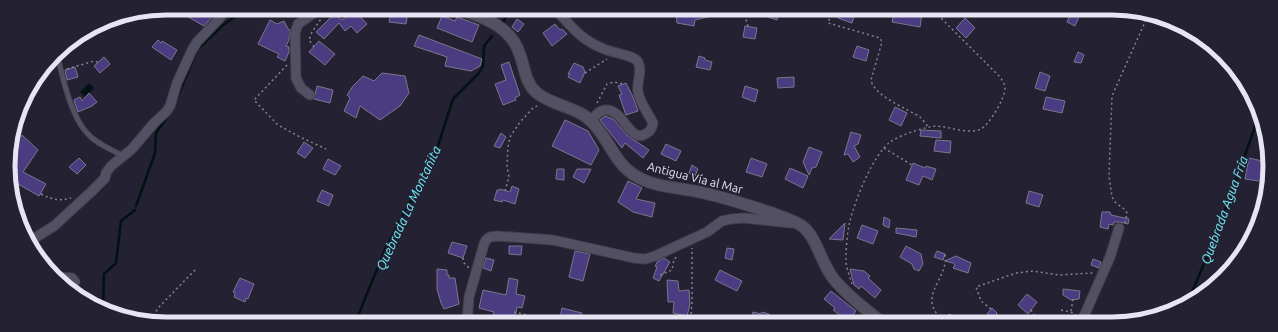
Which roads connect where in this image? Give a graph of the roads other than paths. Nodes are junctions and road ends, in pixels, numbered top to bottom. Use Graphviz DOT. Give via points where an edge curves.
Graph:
graph roads {
  1 [pos="222,15"];
  2 [pos="311,15"];
  3 [pos="476,15"];
  4 [pos="560,15"];
  5 [pos="58,60"];
  6 [pos="310,95"];
  7 [pos="594,118"];
  8 [pos="123,156"];
  9 [pos="799,224"];
  10 [pos="1119,228"];
  11 [pos="34,239"];
  12 [pos="63,277"];
  13 [pos="75,282"];
  14 [pos="467,317"];
  15 [pos="875,317"];
  16 [pos="1081,317"];
  1 -- 8 [label="street" via="192,50 166,112 132,150"];
  2 -- 6 [label="street" via="298,24 295,33 296,78 301,88"];
  3 -- 7 [label="main road, Antigua Vía al Mar" via="504,29 514,40 527,81 537,93 577,113"];
  4 -- 7 [label="street" via="589,43 635,58 640,68 638,93 652,128 640,136 608,110 602,111"];
  5 -- 8 [label="lane" via="65,89 86,132 100,144"];
  7 -- 9 [label="main road, Antigua Vía al Mar" via="624,168 635,176 661,185 744,204"];
  8 -- 11 [label="street" via="111,166 105,178 54,226"];
  9 -- 14 [label="street" via="744,218 722,221 707,232 645,259 553,240 490,237 486,240 481,253 469,297"];
  9 -- 15 [label="main road, Antigua Vía al Mar" via="808,231 823,263 841,288"];
  10 -- 16 [label="street" via="1102,276"];
  12 -- 13 [label="street" via="72,278"];
}
